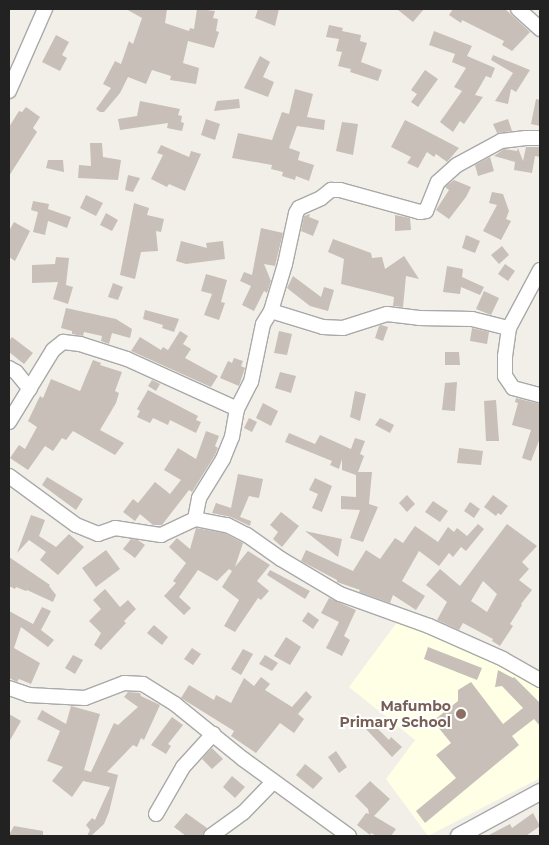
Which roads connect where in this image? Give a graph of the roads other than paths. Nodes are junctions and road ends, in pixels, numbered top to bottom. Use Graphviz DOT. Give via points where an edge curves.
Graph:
graph roads {
  1 [pos="45,9"];
  2 [pos="518,9"];
  3 [pos="540,29"];
  4 [pos="9,91"];
  5 [pos="540,138"];
  6 [pos="540,270"];
  7 [pos="271,311"];
  8 [pos="509,328"];
  9 [pos="9,368"];
  10 [pos="30,389"];
  11 [pos="540,396"];
  12 [pos="237,409"];
  13 [pos="9,422"];
  14 [pos="9,476"];
  15 [pos="195,519"];
  16 [pos="540,680"];
  17 [pos="9,688"];
  18 [pos="212,734"];
  19 [pos="273,782"];
  20 [pos="540,792"];
  21 [pos="156,814"];
  22 [pos="211,836"];
  23 [pos="350,836"];
  24 [pos="459,836"];
  1 -- 4 [label="street"];
  2 -- 3 [label="street"];
  5 -- 7 [label="street" via="501,142 457,165 438,182 426,211 340,190 331,190 299,208"];
  6 -- 8 [label="street"];
  7 -- 8 [label="street" via="323,327 343,328 387,314 472,319"];
  7 -- 12 [label="street" via="262,324 251,382"];
  8 -- 11 [label="street" via="506,376 513,388"];
  9 -- 10 [label="street"];
  10 -- 12 [label="street" via="53,350 63,342 127,359"];
  10 -- 13 [label="street"];
  12 -- 15 [label="street" via="232,436 223,459 200,498"];
  14 -- 15 [label="street" via="76,525 98,534 115,528 161,536"];
  15 -- 16 [label="street" via="247,535 340,594 429,626 503,659"];
  17 -- 18 [label="street" via="29,695 85,698 124,683 143,684 153,688"];
  18 -- 19 [label="street"];
  18 -- 21 [label="street" via="183,767"];
  19 -- 22 [label="street" via="244,813"];
  19 -- 23 [label="street"];
  20 -- 24 [label="street"];
}
